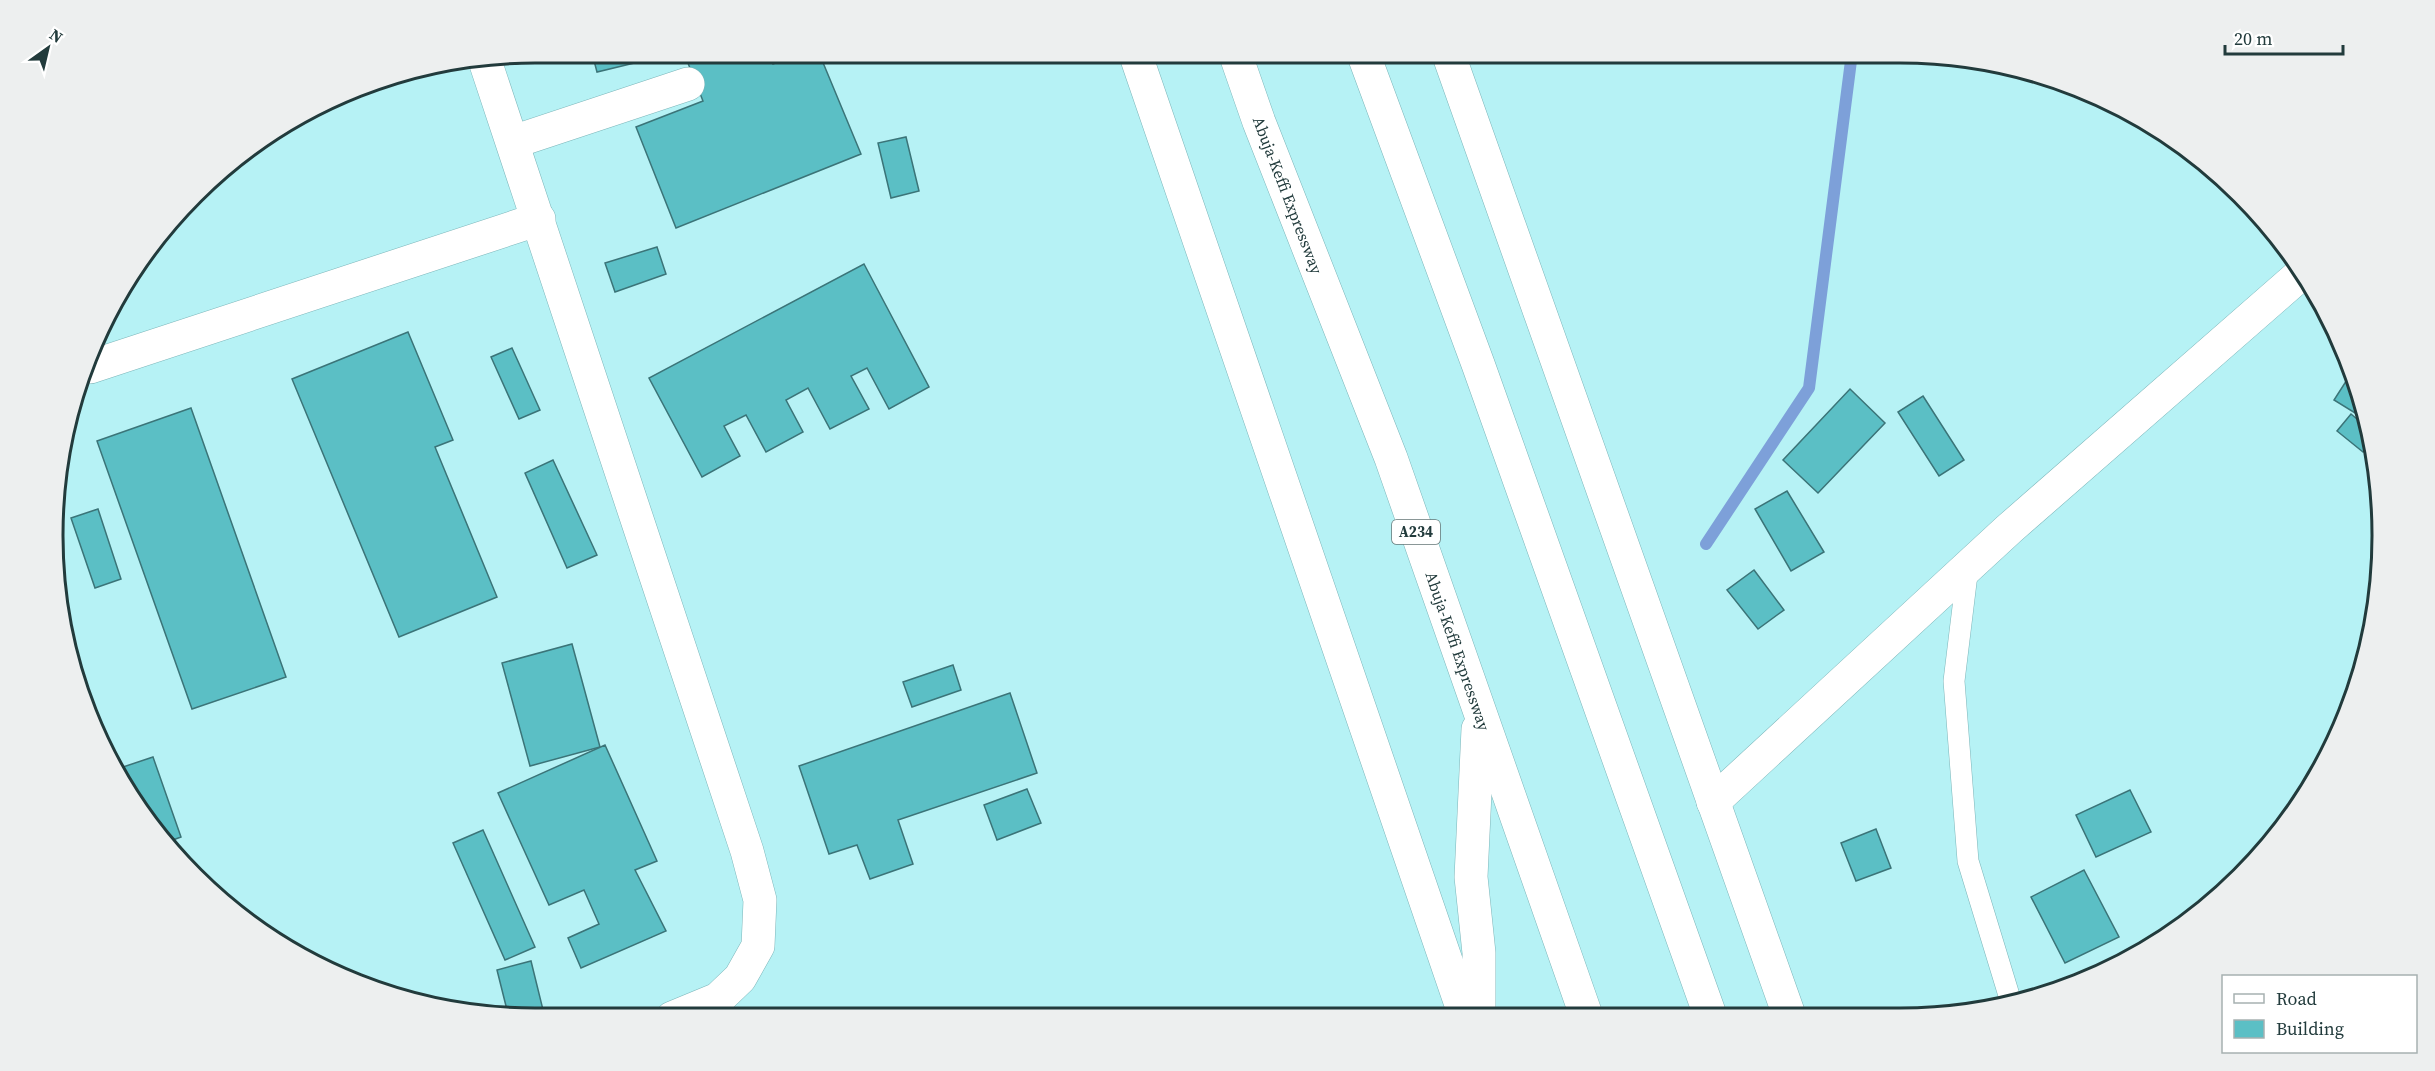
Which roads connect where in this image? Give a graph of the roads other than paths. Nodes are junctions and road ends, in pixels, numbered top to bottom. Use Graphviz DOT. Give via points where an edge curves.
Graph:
graph roads {
  1 [pos="1139,63"];
  2 [pos="1239,63"];
  3 [pos="1367,63"];
  4 [pos="1452,63"];
  5 [pos="487,66"];
  6 [pos="688,84"];
  7 [pos="513,142"];
  8 [pos="539,219"];
  9 [pos="2296,279"];
  10 [pos="95,365"];
  11 [pos="1968,566"];
  12 [pos="1479,712"];
  13 [pos="1713,801"];
  14 [pos="2009,995"];
  15 [pos="696,1008"];
  16 [pos="1462,1008"];
  17 [pos="1479,1008"];
  18 [pos="1584,1008"];
  19 [pos="1708,1008"];
  20 [pos="1787,1008"];
  1 -- 16 [label="main road"];
  2 -- 12 [label="main road, Abuja-Keffi Expressway / A234" via="1391,458"];
  3 -- 19 [label="main road"];
  4 -- 13 [label="main road"];
  5 -- 7 [label="main road"];
  6 -- 7 [label="main road"];
  7 -- 8 [label="main road"];
  8 -- 10 [label="main road"];
  8 -- 15 [label="main road" via="760,900 758,946 740,978 718,999"];
  9 -- 11 [label="main road"];
  11 -- 13 [label="main road"];
  11 -- 14 [label="lane" via="1954,681 1968,861"];
  12 -- 17 [label="main road" via="1471,877 1479,953"];
  12 -- 18 [label="main road, Abuja-Keffi Expressway / A234"];
  13 -- 20 [label="main road"];
}
